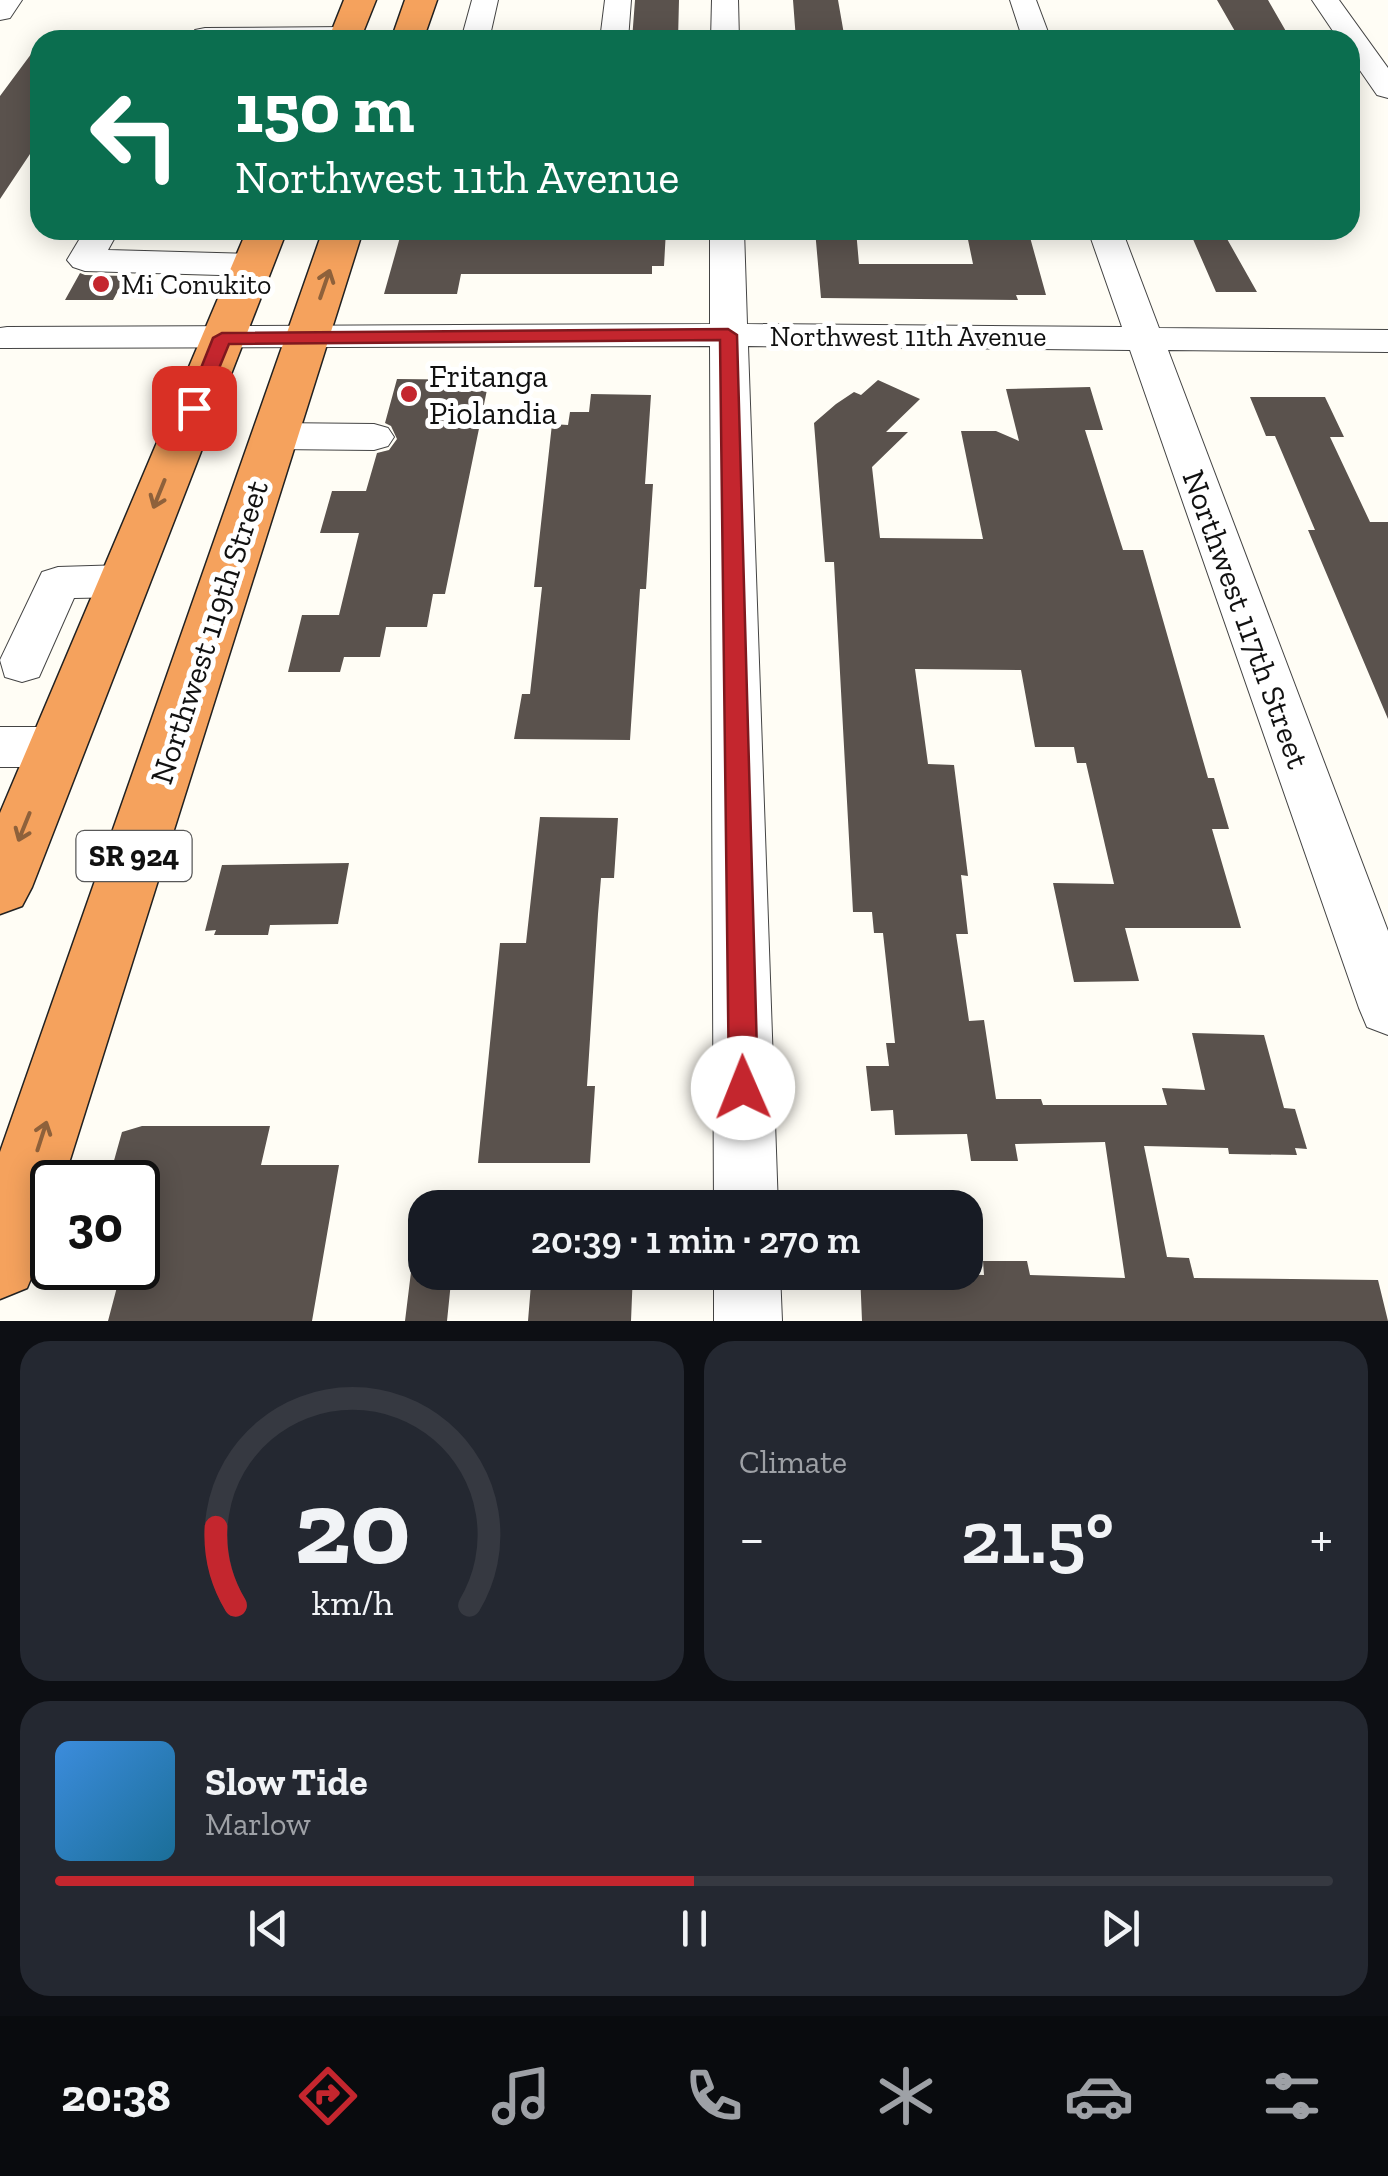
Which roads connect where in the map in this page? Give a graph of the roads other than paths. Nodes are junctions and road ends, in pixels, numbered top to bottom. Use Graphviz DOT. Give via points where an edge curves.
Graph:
graph roads {
  1 [pos="9,0"];
  2 [pos="421,0"];
  3 [pos="485,0"];
  4 [pos="618,0"];
  5 [pos="725,0"];
  6 [pos="1023,0"];
  7 [pos="1325,0"];
  8 [pos="341,3"];
  9 [pos="0,12"];
  10 [pos="311,30"];
  11 [pos="344,30"];
  12 [pos="411,30"];
  13 [pos="477,30"];
  14 [pos="615,30"];
  15 [pos="725,30"];
  16 [pos="1034,30"];
  17 [pos="1346,30"];
  18 [pos="1360,49"];
  19 [pos="1388,89"];
  20 [pos="96,240"];
  21 [pos="340,240"];
  22 [pos="728,240"];
  23 [pos="1108,240"];
  24 [pos="260,247"];
  25 [pos="728,335"];
  26 [pos="306,337"];
  27 [pos="1142,337"];
  28 [pos="7,338"];
  29 [pos="222,338"];
  30 [pos="1388,341"];
  31 [pos="274,436"];
  32 [pos="374,436"];
  33 [pos="124,582"];
  34 [pos="90,664"];
  35 [pos="11,665"];
  36 [pos="0,747"];
  37 [pos="56,747"];
  38 [pos="0,886"];
  39 [pos="1388,1008"];
  40 [pos="746,1190"];
  41 [pos="0,1262"];
  42 [pos="747,1290"];
  43 [pos="748,1321"];
  1 -- 9 [label="street"];
  2 -- 12 [label="highway"];
  3 -- 13 [label="street"];
  4 -- 14 [label="street"];
  5 -- 15 [label="street"];
  6 -- 16 [label="street"];
  7 -- 17 [label="street"];
  8 -- 10 [label="street"];
  8 -- 11 [label="highway"];
  18 -- 19 [label="street"];
  20 -- 24 [label="street" via="85,260"];
  26 -- 21 [label="highway, Northwest 119th Street / SR 924, one-way"];
  22 -- 25 [label="street"];
  23 -- 27 [label="street, Northwest 117th Street"];
  24 -- 29 [label="highway"];
  25 -- 26 [label="street, Northwest 11th Avenue"];
  25 -- 27 [label="street, Northwest 11th Avenue"];
  25 -- 40 [label="street"];
  26 -- 29 [label="street, Northwest 11th Avenue"];
  26 -- 31 [label="highway, Northwest 119th Street / SR 924"];
  27 -- 30 [label="street, Northwest 11th Avenue"];
  27 -- 39 [label="street, Northwest 117th Street"];
  28 -- 29 [label="street, Northwest 11th Avenue"];
  29 -- 33 [label="highway, one-way"];
  31 -- 32 [label="street"];
  41 -- 31 [label="highway, Northwest 119th Street / SR 924, one-way"];
  33 -- 34 [label="highway"];
  33 -- 35 [label="street" via="58,583"];
  34 -- 35 [label="street"];
  34 -- 37 [label="highway"];
  36 -- 37 [label="street"];
  37 -- 38 [label="highway, one-way"];
  42 -- 43 [label="street"];
}
